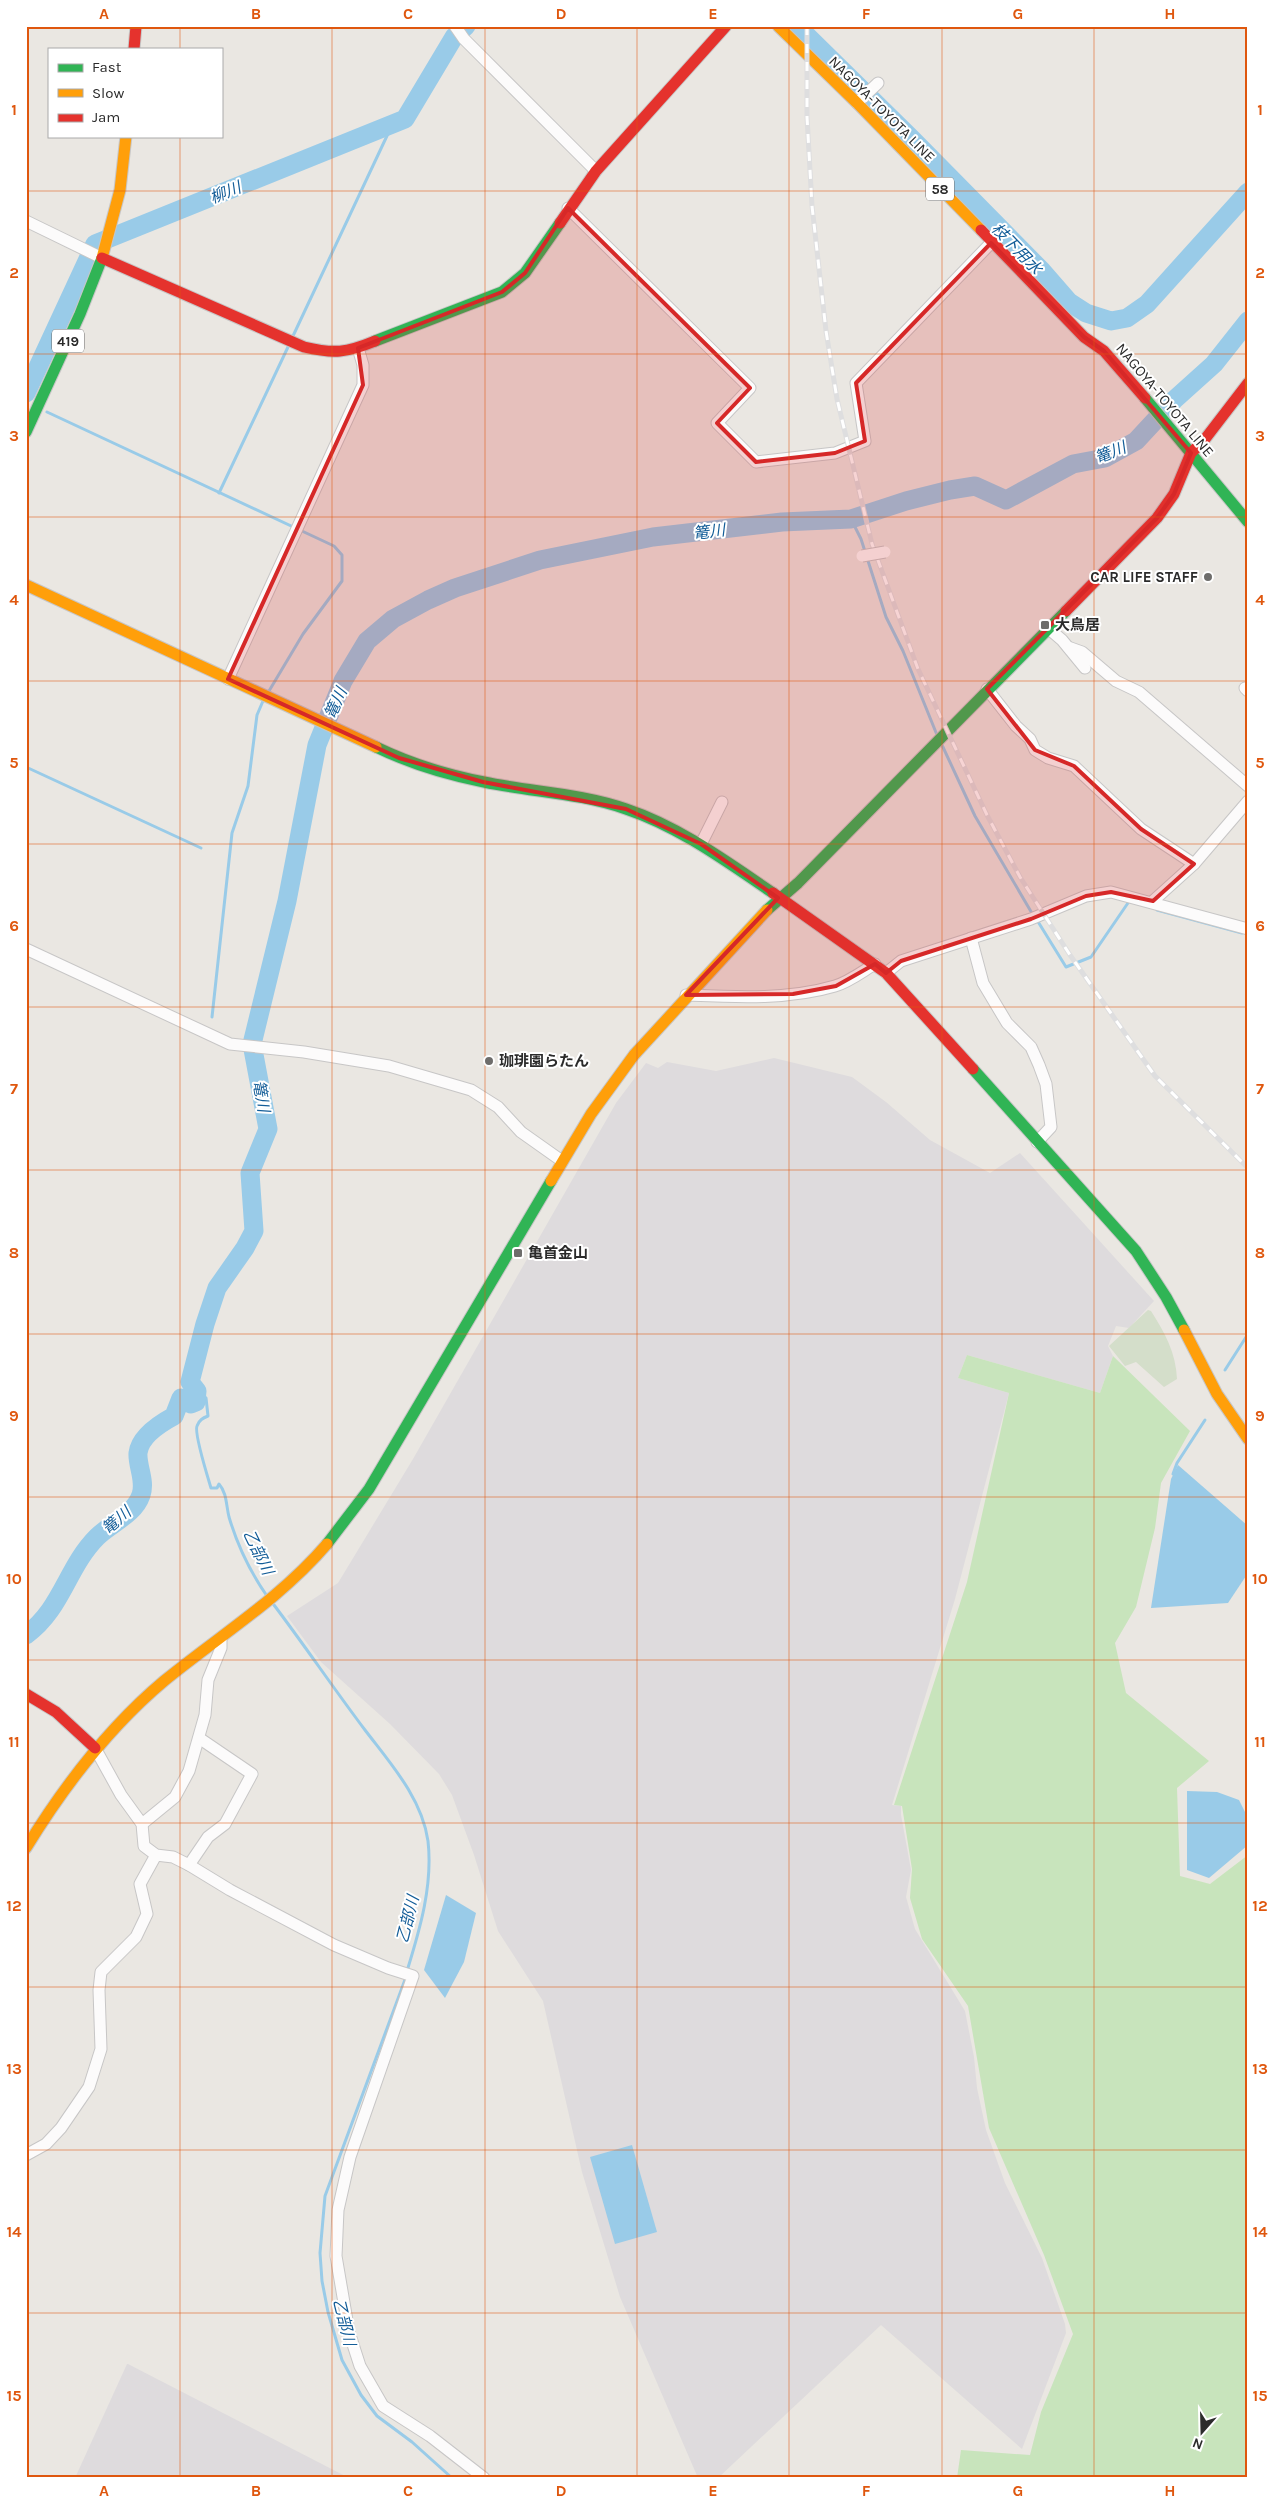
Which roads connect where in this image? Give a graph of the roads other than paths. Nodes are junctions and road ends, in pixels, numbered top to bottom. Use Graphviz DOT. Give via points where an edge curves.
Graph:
graph roads {
  1 [pos="136,26"];
  2 [pos="455,26"];
  3 [pos="726,26"];
  4 [pos="778,26"];
  5 [pos="134,48"];
  6 [pos="875,85"];
  7 [pos="859,101"];
  8 [pos="126,138"];
  9 [pos="596,170"];
  10 [pos="568,208"];
  11 [pos="26,222"];
  12 [pos="991,243"];
  13 [pos="103,254"];
  14 [pos="358,348"];
  15 [pos="1247,385"];
  16 [pos="26,432"];
  17 [pos="1191,453"];
  18 [pos="1248,522"];
  19 [pos="885,552"];
  20 [pos="862,556"];
  21 [pos="26,585"];
  22 [pos="1048,628"];
  23 [pos="1068,647"];
  24 [pos="1085,668"];
  25 [pos="228,679"];
  26 [pos="987,689"];
  27 [pos="1248,786"];
  28 [pos="1248,801"];
  29 [pos="722,802"];
  30 [pos="701,844"];
  31 [pos="1194,864"];
  32 [pos="778,898"];
  33 [pos="1153,901"];
  34 [pos="1248,928"];
  35 [pos="971,938"];
  36 [pos="26,949"];
  37 [pos="876,964"];
  38 [pos="886,973"];
  39 [pos="686,995"];
  40 [pos="1037,1142"];
  41 [pos="562,1161"];
  42 [pos="1248,1439"];
  43 [pos="221,1638"];
  44 [pos="26,1694"];
  45 [pos="199,1738"];
  46 [pos="95,1748"];
  47 [pos="142,1824"];
  48 [pos="26,1848"];
  49 [pos="156,1855"];
  50 [pos="189,1865"];
  51 [pos="26,2155"];
  52 [pos="484,2478"];
  1 -- 5 [label="main road"];
  2 -- 9 [label="street" via="463,38"];
  3 -- 9 [label="main road"];
  4 -- 7 [label="main road, NAGOYA-TOYOTA LINE / 58"];
  6 -- 7 [label="street"];
  7 -- 12 [label="main road, NAGOYA-TOYOTA LINE / 58"];
  8 -- 13 [label="main road, 419" via="120,190"];
  9 -- 10 [label="main road"];
  10 -- 12 [label="street" via="750,388 717,423 756,462 835,453 865,441 856,383"];
  10 -- 14 [label="main road" via="525,273 502,292"];
  11 -- 13 [label="street" via="85,250"];
  12 -- 17 [label="main road, NAGOYA-TOYOTA LINE / 58" via="1084,337 1104,351"];
  13 -- 14 [label="main road" via="304,347 331,352"];
  13 -- 16 [label="main road, 419" via="80,317"];
  14 -- 25 [label="street" via="363,365 363,385"];
  15 -- 17 [label="main road" via="1205,440"];
  17 -- 18 [label="main road, NAGOYA-TOYOTA LINE / 58"];
  17 -- 22 [label="main road" via="1174,494 1158,518"];
  19 -- 20 [label="street, bridge"];
  21 -- 25 [label="main road"];
  22 -- 23 [label="street"];
  22 -- 26 [label="main road"];
  23 -- 24 [label="street"];
  23 -- 27 [label="street" via="1082,652 1116,681 1139,692"];
  25 -- 30 [label="main road" via="399,758 483,782 588,799 626,810"];
  26 -- 31 [label="street" via="1030,739 1035,750 1074,766 1142,829"];
  26 -- 32 [label="main road" via="804,876"];
  28 -- 31 [label="street"];
  29 -- 30 [label="street"];
  30 -- 32 [label="main road"];
  31 -- 33 [label="street"];
  32 -- 37 [label="main road"];
  32 -- 39 [label="main road"];
  33 -- 34 [label="street"];
  33 -- 35 [label="street" via="1111,892 1086,896 1031,919"];
  35 -- 38 [label="street" via="901,961"];
  35 -- 40 [label="street" via="983,982 1007,1023 1031,1047 1046,1084 1051,1127"];
  36 -- 41 [label="street" via="230,1044 389,1066 471,1090 498,1107 521,1132"];
  37 -- 38 [label="main road"];
  37 -- 39 [label="street" via="836,986 793,994"];
  38 -- 40 [label="main road"];
  39 -- 41 [label="main road" via="629,1059"];
  40 -- 42 [label="main road" via="1131,1245 1153,1274 1221,1404"];
  41 -- 43 [label="main road" via="369,1489 313,1561"];
  43 -- 45 [label="street" via="221,1648 206,1688 207,1702"];
  43 -- 46 [label="main road" via="173,1674"];
  44 -- 46 [label="main road" via="56,1712"];
  45 -- 47 [label="street" via="190,1771 175,1797"];
  45 -- 50 [label="street" via="252,1774 225,1824 208,1836"];
  46 -- 47 [label="street" via="121,1795"];
  46 -- 48 [label="main road"];
  47 -- 49 [label="street" via="144,1846"];
  49 -- 50 [label="street" via="173,1857"];
  49 -- 51 [label="street" via="140,1884 147,1914 136,1936 101,1972 101,2049 89,2087 61,2128 46,2144"];
  50 -- 52 [label="street" via="293,1925 413,1976 350,2156 338,2210 336,2256 349,2332 360,2366 383,2406 430,2436"];
}
